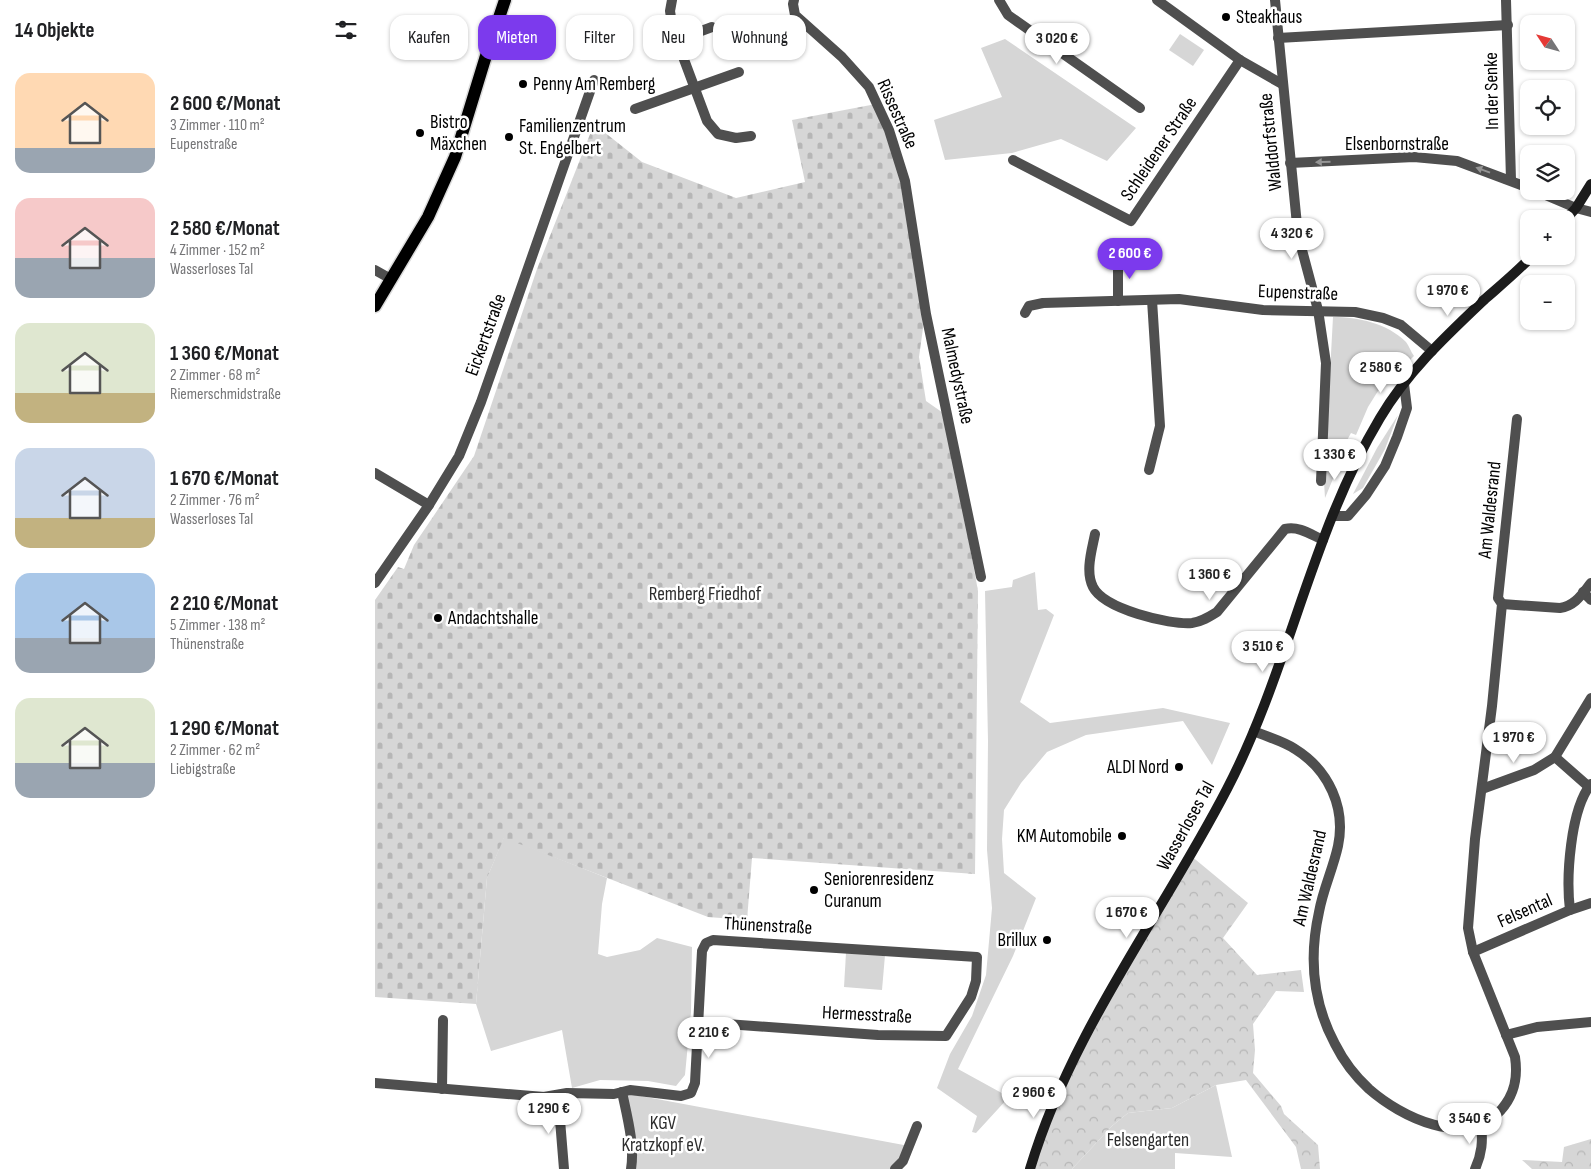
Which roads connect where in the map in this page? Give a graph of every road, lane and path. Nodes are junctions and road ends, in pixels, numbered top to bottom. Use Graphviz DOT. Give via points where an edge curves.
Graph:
graph roads {
  1 [pos="505,0"];
  2 [pos="672,0"];
  3 [pos="794,0"];
  4 [pos="999,0"];
  5 [pos="1157,0"];
  6 [pos="1275,0"];
  7 [pos="1506,0"];
  8 [pos="671,15"];
  9 [pos="1508,25"];
  10 [pos="712,27"];
  11 [pos="703,30"];
  12 [pos="1278,38"];
  13 [pos="684,60"];
  14 [pos="1240,60"];
  15 [pos="739,72"];
  16 [pos="594,80"];
  17 [pos="1282,84"];
  18 [pos="694,88"];
  19 [pos="1140,108"];
  20 [pos="635,109"];
  21 [pos="751,136"];
  22 [pos="1013,160"];
  23 [pos="1290,163"];
  24 [pos="1511,180"];
  25 [pos="905,181"];
  26 [pos="1520,184"];
  27 [pos="1591,184"];
  28 [pos="1557,200"];
  29 [pos="1575,208"];
  30 [pos="1591,212"];
  31 [pos="1118,259"];
  32 [pos="1523,265"];
  33 [pos="375,270"];
  34 [pos="391,279"];
  35 [pos="1152,300"];
  36 [pos="1118,301"];
  37 [pos="375,306"];
  38 [pos="1318,310"];
  39 [pos="1025,313"];
  40 [pos="1432,352"];
  41 [pos="1403,384"];
  42 [pos="1517,420"];
  43 [pos="1321,456"];
  44 [pos="1335,456"];
  45 [pos="1149,470"];
  46 [pos="375,473"];
  47 [pos="1321,482"];
  48 [pos="429,504"];
  49 [pos="1333,516"];
  50 [pos="1095,534"];
  51 [pos="1323,540"];
  52 [pos="981,577"];
  53 [pos="375,583"];
  54 [pos="1591,583"];
  55 [pos="1587,596"];
  56 [pos="1503,604"];
  57 [pos="1591,698"];
  58 [pos="1254,731"];
  59 [pos="1555,757"];
  60 [pos="1590,786"];
  61 [pos="1482,789"];
  62 [pos="1591,903"];
  63 [pos="1570,910"];
  64 [pos="1473,952"];
  65 [pos="977,957"];
  66 [pos="443,1020"];
  67 [pos="699,1022"];
  68 [pos="1591,1022"];
  69 [pos="1506,1035"];
  70 [pos="375,1083"];
  71 [pos="442,1089"];
  72 [pos="623,1092"];
  73 [pos="544,1097"];
  74 [pos="1481,1124"];
  75 [pos="917,1126"];
  76 [pos="564,1169"];
  77 [pos="631,1169"];
  78 [pos="895,1169"];
  79 [pos="1031,1169"];
  80 [pos="1475,1169"];
  1 -- 34 [label="main road" via="455,157 428,216"];
  2 -- 8 [label="street"];
  3 -- 25 [label="street, Rissestraße" via="795,15 842,56 869,87 889,130"];
  4 -- 19 [label="street" via="1007,15"];
  5 -- 14 [label="street"];
  6 -- 12 [label="street, Walddorfstraße"];
  7 -- 9 [label="street, In der Senke"];
  9 -- 12 [label="street"];
  9 -- 24 [label="street, In der Senke"];
  10 -- 11 [label="street"];
  12 -- 17 [label="street, Walddorfstraße"];
  13 -- 18 [label="street"];
  14 -- 17 [label="street"];
  14 -- 22 [label="street, Schleidener Straße" via="1131,221"];
  15 -- 18 [label="street"];
  16 -- 48 [label="street, Eickertstraße" via="481,402 459,456"];
  17 -- 23 [label="street, Walddorfstraße"];
  18 -- 20 [label="street"];
  18 -- 21 [label="street" via="707,121 718,134 735,138"];
  24 -- 23 [label="street, Elsenbornstraße, one-way" via="1457,161 1414,157"];
  23 -- 38 [label="street, Walddorfstraße" via="1298,235"];
  24 -- 26 [label="street, Elsenbornstraße"];
  25 -- 52 [label="street, Malmedystraße" via="926,314"];
  27 -- 29 [label="main road"];
  28 -- 29 [label="street"];
  29 -- 30 [label="street"];
  31 -- 36 [label="street"];
  32 -- 40 [label="main road, Wasserloses Tal"];
  33 -- 34 [label="street"];
  34 -- 37 [label="main road"];
  35 -- 36 [label="street, Eupenstraße"];
  35 -- 38 [label="street, Eupenstraße" via="1179,299 1263,310"];
  35 -- 45 [label="street" via="1159,426"];
  36 -- 39 [label="street, Eupenstraße" via="1043,303 1029,306"];
  38 -- 40 [label="street, Eupenstraße" via="1355,312 1383,318 1401,325"];
  38 -- 43 [label="street, Walddorfstraße" via="1326,363"];
  40 -- 41 [label="main road, Wasserloses Tal"];
  41 -- 49 [label="main road, Wasserloses Tal" via="1359,457"];
  41 -- 49 [label="street" via="1407,408 1385,466 1348,516"];
  42 -- 56 [label="street, Am Waldesrand" via="1498,598"];
  43 -- 44 [label="street"];
  43 -- 47 [label="street, Walddorfstraße"];
  46 -- 48 [label="street"];
  48 -- 53 [label="street, Eickertstraße"];
  49 -- 51 [label="main road, Wasserloses Tal"];
  50 -- 51 [label="street" via="1090,574 1094,588 1101,596 1124,609 1193,623 1217,612 1285,529 1301,529"];
  51 -- 58 [label="main road, Wasserloses Tal"];
  54 -- 55 [label="street"];
  55 -- 56 [label="street" via="1560,608"];
  56 -- 61 [label="street, Am Waldesrand"];
  57 -- 59 [label="street"];
  58 -- 74 [label="street, Am Waldesrand" via="1294,748 1310,760 1331,788 1338,804 1341,827 1319,909 1313,965 1321,1012 1335,1044 1369,1088 1401,1112 1450,1128"];
  58 -- 79 [label="main road, Wasserloses Tal" via="1228,788 1076,1056 1038,1144"];
  59 -- 60 [label="street"];
  59 -- 61 [label="street" via="1534,770"];
  60 -- 63 [label="street" via="1574,824 1568,894"];
  61 -- 64 [label="street, Am Waldesrand" via="1468,928"];
  62 -- 63 [label="street, Felsental"];
  63 -- 64 [label="street, Felsental"];
  64 -- 69 [label="street, Am Waldesrand"];
  65 -- 67 [label="street, Hermesstraße" via="976,982 971,997 945,1036 878,1035"];
  65 -- 67 [label="street, Thünenstraße" via="713,940 706,943 702,951"];
  66 -- 71 [label="street"];
  67 -- 72 [label="street, Thünenstraße" via="695,1083 691,1093 681,1096 631,1090"];
  68 -- 69 [label="street" via="1537,1027"];
  69 -- 74 [label="street, Am Waldesrand" via="1515,1058 1515,1086 1498,1113"];
  70 -- 71 [label="street, Thünenstraße"];
  71 -- 73 [label="street, Thünenstraße"];
  72 -- 73 [label="street, Thünenstraße" via="567,1093"];
  72 -- 77 [label="street"];
  73 -- 76 [label="street" via="560,1120"];
  74 -- 80 [label="street" via="1483,1141"];
  75 -- 78 [label="street" via="903,1162"];
}
